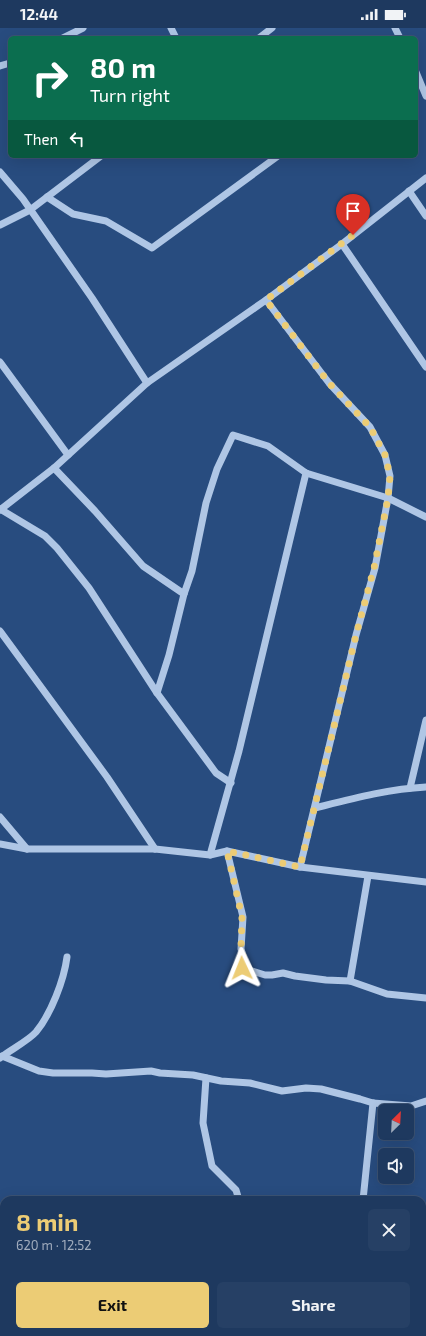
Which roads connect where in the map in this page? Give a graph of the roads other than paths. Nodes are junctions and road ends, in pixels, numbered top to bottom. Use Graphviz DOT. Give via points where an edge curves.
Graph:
graph roads {
  1 [pos="83,28"];
  2 [pos="272,28"];
  3 [pos="67,36"];
  4 [pos="261,36"];
  5 [pos="418,77"];
  6 [pos="426,96"];
  7 [pos="98,158"];
  8 [pos="275,158"];
  9 [pos="0,172"];
  10 [pos="426,178"];
  11 [pos="409,191"];
  12 [pos="47,197"];
  13 [pos="30,210"];
  14 [pos="426,216"];
  15 [pos="0,225"];
  16 [pos="342,244"];
  17 [pos="266,300"];
  18 [pos="0,362"];
  19 [pos="426,367"];
  20 [pos="147,383"];
  21 [pos="68,455"];
  22 [pos="54,468"];
  23 [pos="306,473"];
  24 [pos="388,498"];
  25 [pos="0,510"];
  26 [pos="425,514"];
  27 [pos="184,594"];
  28 [pos="0,631"];
  29 [pos="157,693"];
  30 [pos="426,720"];
  31 [pos="231,783"];
  32 [pos="426,787"];
  33 [pos="410,788"];
  34 [pos="315,808"];
  35 [pos="0,817"];
  36 [pos="0,844"];
  37 [pos="27,849"];
  38 [pos="155,849"];
  39 [pos="227,851"];
  40 [pos="210,856"];
  41 [pos="300,867"];
  42 [pos="368,876"];
  43 [pos="426,882"];
  44 [pos="67,957"];
  45 [pos="350,981"];
  46 [pos="426,998"];
  47 [pos="1,1057"];
  48 [pos="206,1078"];
  49 [pos="426,1101"];
  50 [pos="373,1103"];
  51 [pos="238,1196"];
  52 [pos="362,1196"];
  1 -- 3 [label="street"];
  2 -- 4 [label="street"];
  5 -- 6 [label="street"];
  7 -- 12 [label="street"];
  8 -- 12 [label="street" via="152,248 106,221 73,214"];
  9 -- 13 [label="street"];
  10 -- 11 [label="street"];
  11 -- 14 [label="street"];
  11 -- 16 [label="street"];
  12 -- 13 [label="street"];
  13 -- 15 [label="street"];
  13 -- 20 [label="street" via="92,298"];
  16 -- 17 [label="street"];
  16 -- 19 [label="street"];
  17 -- 20 [label="street"];
  17 -- 24 [label="street" via="329,383 370,427 385,455 390,476"];
  18 -- 21 [label="street"];
  20 -- 21 [label="street"];
  21 -- 22 [label="street"];
  22 -- 25 [label="street"];
  22 -- 27 [label="street" via="143,566"];
  23 -- 24 [label="street"];
  23 -- 27 [label="street" via="268,446 233,435 206,503 192,571"];
  23 -- 31 [label="street"];
  24 -- 26 [label="street"];
  24 -- 34 [label="street" via="374,568"];
  25 -- 29 [label="street" via="45,536 57,548 89,588"];
  27 -- 29 [label="street"];
  28 -- 38 [label="street" via="107,777"];
  29 -- 31 [label="street" via="216,772"];
  30 -- 33 [label="street"];
  31 -- 40 [label="street"];
  32 -- 33 [label="street"];
  33 -- 34 [label="street"];
  34 -- 41 [label="street"];
  35 -- 37 [label="street"];
  36 -- 37 [label="street"];
  37 -- 38 [label="street"];
  38 -- 40 [label="street"];
  39 -- 40 [label="street"];
  39 -- 41 [label="street"];
  39 -- 45 [label="street" via="242,917 242,968 265,975 283,973"];
  41 -- 42 [label="street"];
  42 -- 43 [label="street"];
  42 -- 45 [label="street"];
  44 -- 47 [label="street" via="47,1016 35,1033"];
  45 -- 46 [label="street" via="387,994"];
  47 -- 48 [label="street" via="39,1071 53,1073 106,1074 151,1071"];
  48 -- 50 [label="street" via="250,1083 282,1091 321,1089"];
  48 -- 51 [label="street" via="203,1123 212,1166 236,1190"];
  49 -- 50 [label="street" via="411,1106"];
  50 -- 52 [label="street"];
}
